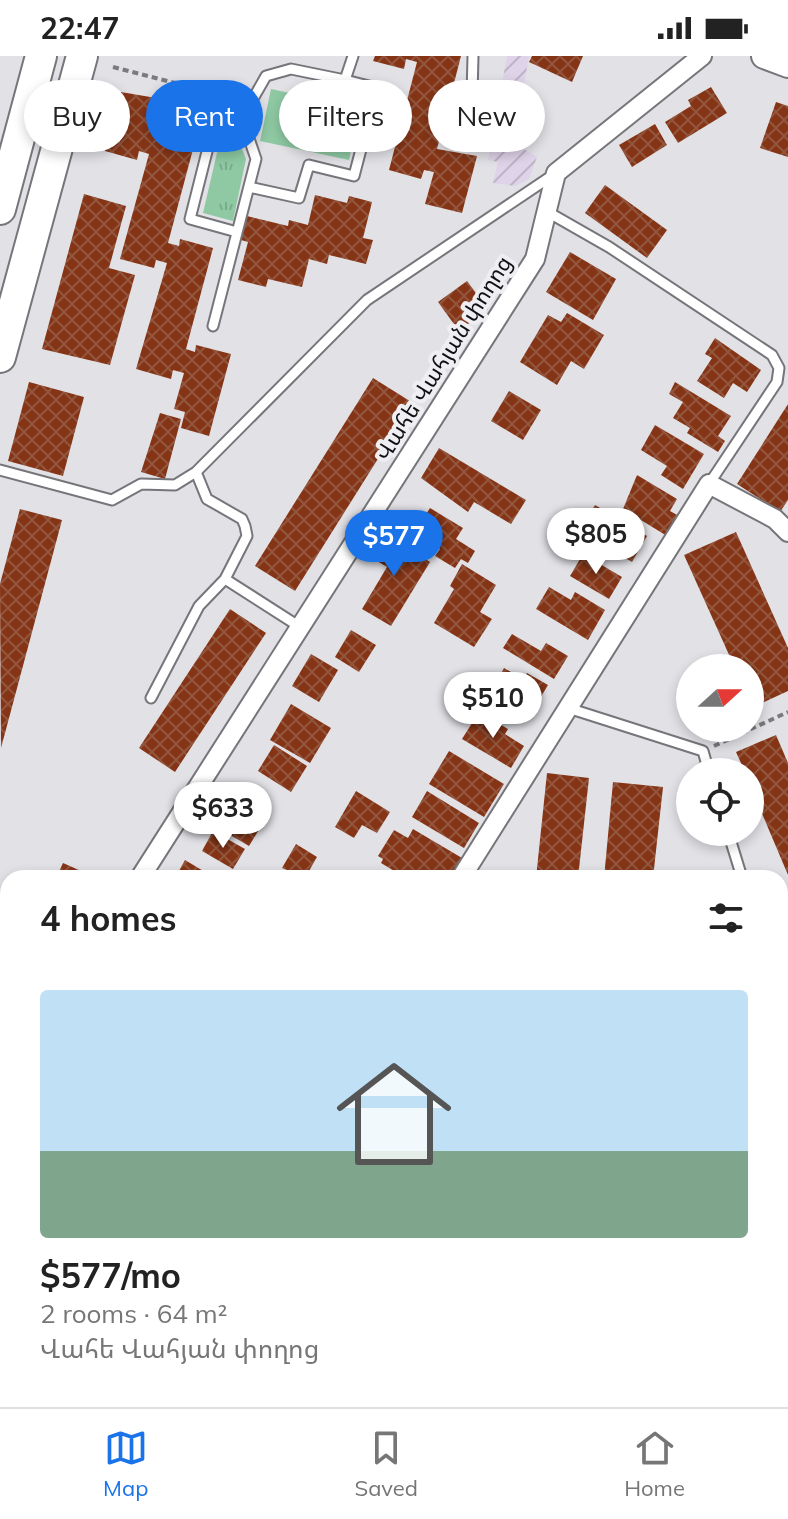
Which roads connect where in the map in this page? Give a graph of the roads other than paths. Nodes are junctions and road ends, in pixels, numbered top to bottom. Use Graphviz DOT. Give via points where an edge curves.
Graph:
graph roads {
  1 [pos="41,56"];
  2 [pos="82,56"];
  3 [pos="353,56"];
  4 [pos="473,56"];
  5 [pos="702,56"];
  6 [pos="764,56"];
  7 [pos="788,65"];
  8 [pos="345,80"];
  9 [pos="472,80"];
  10 [pos="263,81"];
  11 [pos="207,152"];
  12 [pos="254,152"];
  13 [pos="360,152"];
  14 [pos="556,173"];
  15 [pos="249,187"];
  16 [pos="0,206"];
  17 [pos="546,211"];
  18 [pos="237,232"];
  19 [pos="213,326"];
  20 [pos="0,357"];
  21 [pos="0,470"];
  22 [pos="196,472"];
  23 [pos="709,484"];
  24 [pos="786,527"];
  25 [pos="225,579"];
  26 [pos="300,627"];
  27 [pos="151,698"];
  28 [pos="568,708"];
  29 [pos="705,758"];
  30 [pos="732,846"];
  31 [pos="145,870"];
  32 [pos="466,870"];
  33 [pos="740,870"];
  1 -- 16 [label="main road"];
  2 -- 20 [label="main road"];
  3 -- 8 [label="lane"];
  4 -- 9 [label="lane"];
  5 -- 14 [label="street"];
  6 -- 7 [label="street"];
  8 -- 10 [label="lane" via="291,69"];
  11 -- 18 [label="lane" via="190,219"];
  12 -- 15 [label="lane"];
  13 -- 15 [label="lane" via="354,176 309,165 299,198"];
  14 -- 17 [label="street, Վահե Վահյան փողոց"];
  14 -- 22 [label="lane" via="367,300"];
  15 -- 18 [label="lane"];
  17 -- 23 [label="lane" via="772,355 779,368 777,382"];
  17 -- 26 [label="street, Վահե Վահյան փողոց" via="535,259"];
  18 -- 19 [label="lane"];
  21 -- 22 [label="lane" via="112,500 141,484 175,485"];
  22 -- 25 [label="lane" via="207,499 245,526 247,536"];
  23 -- 24 [label="street"];
  23 -- 28 [label="street"];
  25 -- 26 [label="lane"];
  25 -- 27 [label="lane" via="199,606"];
  26 -- 31 [label="street, Վահե Վահյան փողոց"];
  28 -- 29 [label="lane" via="703,751"];
  28 -- 32 [label="street"];
  30 -- 33 [label="lane"];
}
